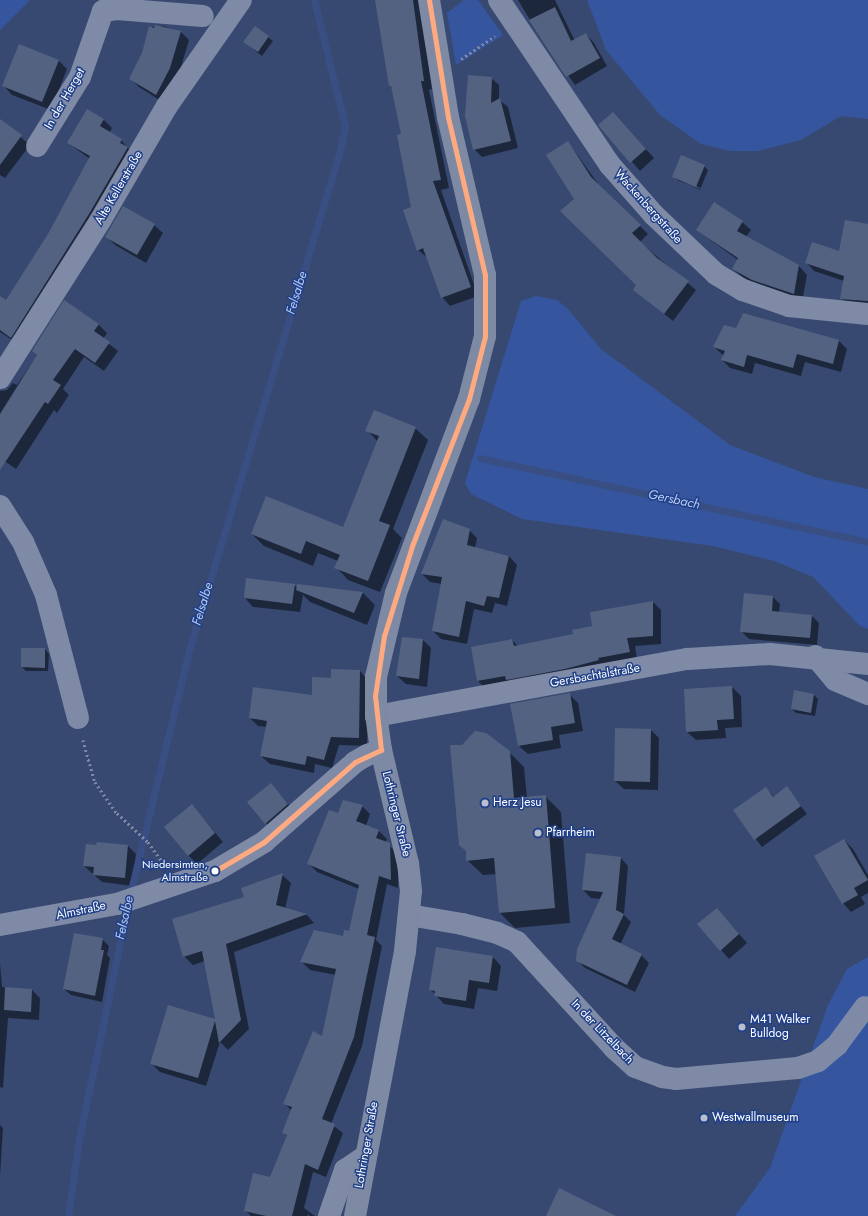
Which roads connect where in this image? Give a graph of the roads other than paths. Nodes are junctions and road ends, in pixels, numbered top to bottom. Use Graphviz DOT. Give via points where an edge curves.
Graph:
graph roads {
  1 [pos="241,0"];
  2 [pos="429,0"];
  3 [pos="499,0"];
  4 [pos="201,8"];
  5 [pos="216,37"];
  6 [pos="38,146"];
  7 [pos="868,314"];
  8 [pos="0,378"];
  9 [pos="0,506"];
  10 [pos="815,656"];
  11 [pos="868,664"];
  12 [pos="868,694"];
  13 [pos="376,716"];
  14 [pos="78,718"];
  15 [pos="381,750"];
  16 [pos="409,915"];
  17 [pos="0,925"];
  18 [pos="864,1006"];
  19 [pos="364,1157"];
  20 [pos="330,1216"];
  21 [pos="355,1216"];
  1 -- 5 [label="street, Alte Kellerstraße"];
  2 -- 13 [label="main road, Lothringer Straße" via="448,117 485,275 485,336 469,399 394,600 376,677"];
  3 -- 7 [label="street, Wackenbergstraße" via="610,165 654,215 716,274 743,290 790,306"];
  4 -- 5 [label="street, In der Herget"];
  4 -- 6 [label="street, In der Herget" via="103,11 80,77"];
  5 -- 8 [label="street, Alte Kellerstraße" via="167,106 100,221"];
  9 -- 14 [label="street" via="23,542 46,595"];
  10 -- 11 [label="street, Gersbachtalstraße"];
  10 -- 12 [label="street" via="835,680"];
  10 -- 13 [label="street, Gersbachtalstraße" via="735,654 688,659"];
  13 -- 15 [label="main road, Lothringer Straße"];
  15 -- 16 [label="main road, Lothringer Straße" via="408,864 411,891"];
  15 -- 17 [label="street, Almstraße" via="355,762 276,832 239,859 180,885 117,904"];
  16 -- 18 [label="street, In der Litzelbach" via="462,924 496,933 516,942 614,1048 635,1067 662,1077 676,1079 798,1068 818,1061 837,1046"];
  16 -- 19 [label="main road, Lothringer Straße"];
  19 -- 20 [label="street" via="345,1170"];
  19 -- 21 [label="main road, Lothringer Straße"];
}
